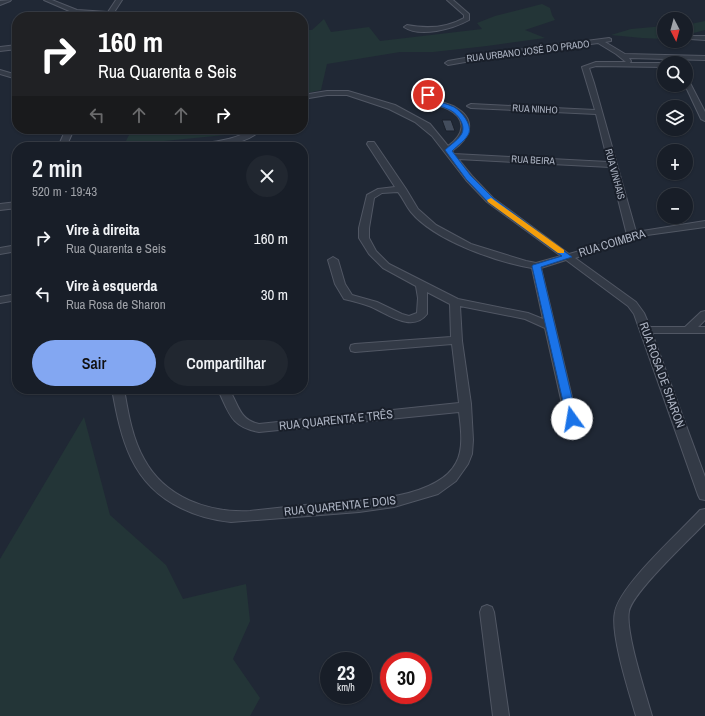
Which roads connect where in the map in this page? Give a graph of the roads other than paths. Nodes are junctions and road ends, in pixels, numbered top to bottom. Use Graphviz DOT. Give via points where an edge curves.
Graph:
graph roads {
  1 [pos="8,0"];
  2 [pos="47,0"];
  3 [pos="70,0"];
  4 [pos="119,0"];
  5 [pos="450,0"];
  6 [pos="0,3"];
  7 [pos="58,5"];
  8 [pos="76,12"];
  9 [pos="112,12"];
  10 [pos="407,27"];
  11 [pos="693,38"];
  12 [pos="705,38"];
  13 [pos="609,40"];
  14 [pos="600,42"];
  15 [pos="12,48"];
  16 [pos="0,49"];
  17 [pos="625,56"];
  18 [pos="705,58"];
  19 [pos="693,59"];
  20 [pos="657,61"];
  21 [pos="448,63"];
  22 [pos="657,63"];
  23 [pos="631,65"];
  24 [pos="0,72"];
  25 [pos="12,76"];
  26 [pos="434,84"];
  27 [pos="692,92"];
  28 [pos="308,96"];
  29 [pos="471,106"];
  30 [pos="598,112"];
  31 [pos="705,119"];
  32 [pos="248,134"];
  33 [pos="219,142"];
  34 [pos="371,144"];
  35 [pos="450,153"];
  36 [pos="613,165"];
  37 [pos="402,189"];
  38 [pos="12,206"];
  39 [pos="0,207"];
  40 [pos="705,224"];
  41 [pos="632,236"];
  42 [pos="12,249"];
  43 [pos="0,251"];
  44 [pos="568,257"];
  45 [pos="333,260"];
  46 [pos="536,266"];
  47 [pos="421,285"];
  48 [pos="12,298"];
  49 [pos="0,300"];
  50 [pos="455,302"];
  51 [pos="544,303"];
  52 [pos="705,314"];
  53 [pos="528,316"];
  54 [pos="550,326"];
  55 [pos="689,329"];
  56 [pos="646,330"];
  57 [pos="705,330"];
  58 [pos="457,340"];
  59 [pos="355,348"];
  60 [pos="119,394"];
  61 [pos="226,394"];
  62 [pos="465,407"];
  63 [pos="575,435"];
  64 [pos="705,495"];
  65 [pos="705,514"];
  66 [pos="487,612"];
  67 [pos="501,716"];
  68 [pos="644,716"];
  1 -- 6 [label="street"];
  2 -- 7 [label="street"];
  3 -- 7 [label="street"];
  4 -- 9 [label="street"];
  5 -- 10 [label="street" via="467,15 467,19 452,26 439,28 422,30"];
  7 -- 8 [label="street"];
  11 -- 12 [label="street"];
  13 -- 14 [label="street, RUA URBANO JOSÉ DO PRADO"];
  14 -- 17 [label="street"];
  14 -- 21 [label="street, RUA URBANO JOSÉ DO PRADO"];
  15 -- 16 [label="street"];
  17 -- 20 [label="street"];
  17 -- 23 [label="street"];
  18 -- 19 [label="street"];
  22 -- 23 [label="street"];
  23 -- 30 [label="street, RUA VINHAIS" via="584,67"];
  24 -- 25 [label="street"];
  26 -- 35 [label="street" via="428,99 453,109 466,127 466,132"];
  27 -- 31 [label="street"];
  28 -- 35 [label="street, RUA ROSA DE SHARON" via="339,92 392,107 427,126"];
  29 -- 30 [label="street, RUA NINHO"];
  30 -- 36 [label="street, RUA VINHAIS"];
  32 -- 33 [label="street" via="236,140"];
  34 -- 37 [label="street"];
  35 -- 36 [label="street, RUA BEIRA"];
  35 -- 44 [label="street, RUA ROSA DE SHARON" via="490,200"];
  36 -- 41 [label="street, RUA VINHAIS"];
  37 -- 46 [label="street" via="419,216 448,237 505,259"];
  37 -- 47 [label="street" via="379,192 370,197 364,238 372,252 386,266"];
  38 -- 39 [label="street"];
  40 -- 41 [label="street, RUA COIMBRA" via="666,228"];
  41 -- 44 [label="street, RUA COIMBRA"];
  42 -- 43 [label="street"];
  44 -- 46 [label="street, RUA COIMBRA"];
  44 -- 56 [label="street, RUA ROSA DE SHARON" via="632,304"];
  45 -- 47 [label="street" via="340,284 348,297 373,304 398,316 409,319 422,314"];
  46 -- 51 [label="street"];
  47 -- 50 [label="street"];
  48 -- 49 [label="street"];
  50 -- 53 [label="street"];
  50 -- 58 [label="street, RUA QUARENTA E DOIS"];
  51 -- 53 [label="street" via="535,313"];
  51 -- 54 [label="street"];
  52 -- 55 [label="street"];
  53 -- 54 [label="street"];
  54 -- 63 [label="street"];
  55 -- 56 [label="street"];
  55 -- 57 [label="street"];
  56 -- 64 [label="street, RUA ROSA DE SHARON"];
  58 -- 59 [label="street"];
  58 -- 62 [label="street, RUA QUARENTA E DOIS"];
  60 -- 62 [label="street, RUA QUARENTA E DOIS" via="125,426 141,468 164,492 188,506 213,514 242,516 350,507 400,500 429,492 453,476 463,463 467,448"];
  61 -- 62 [label="street, RUA QUARENTA E TRÊS" via="242,424 259,428"];
  65 -- 68 [label="street" via="632,593 622,612 624,634"];
  66 -- 67 [label="street"];
}
